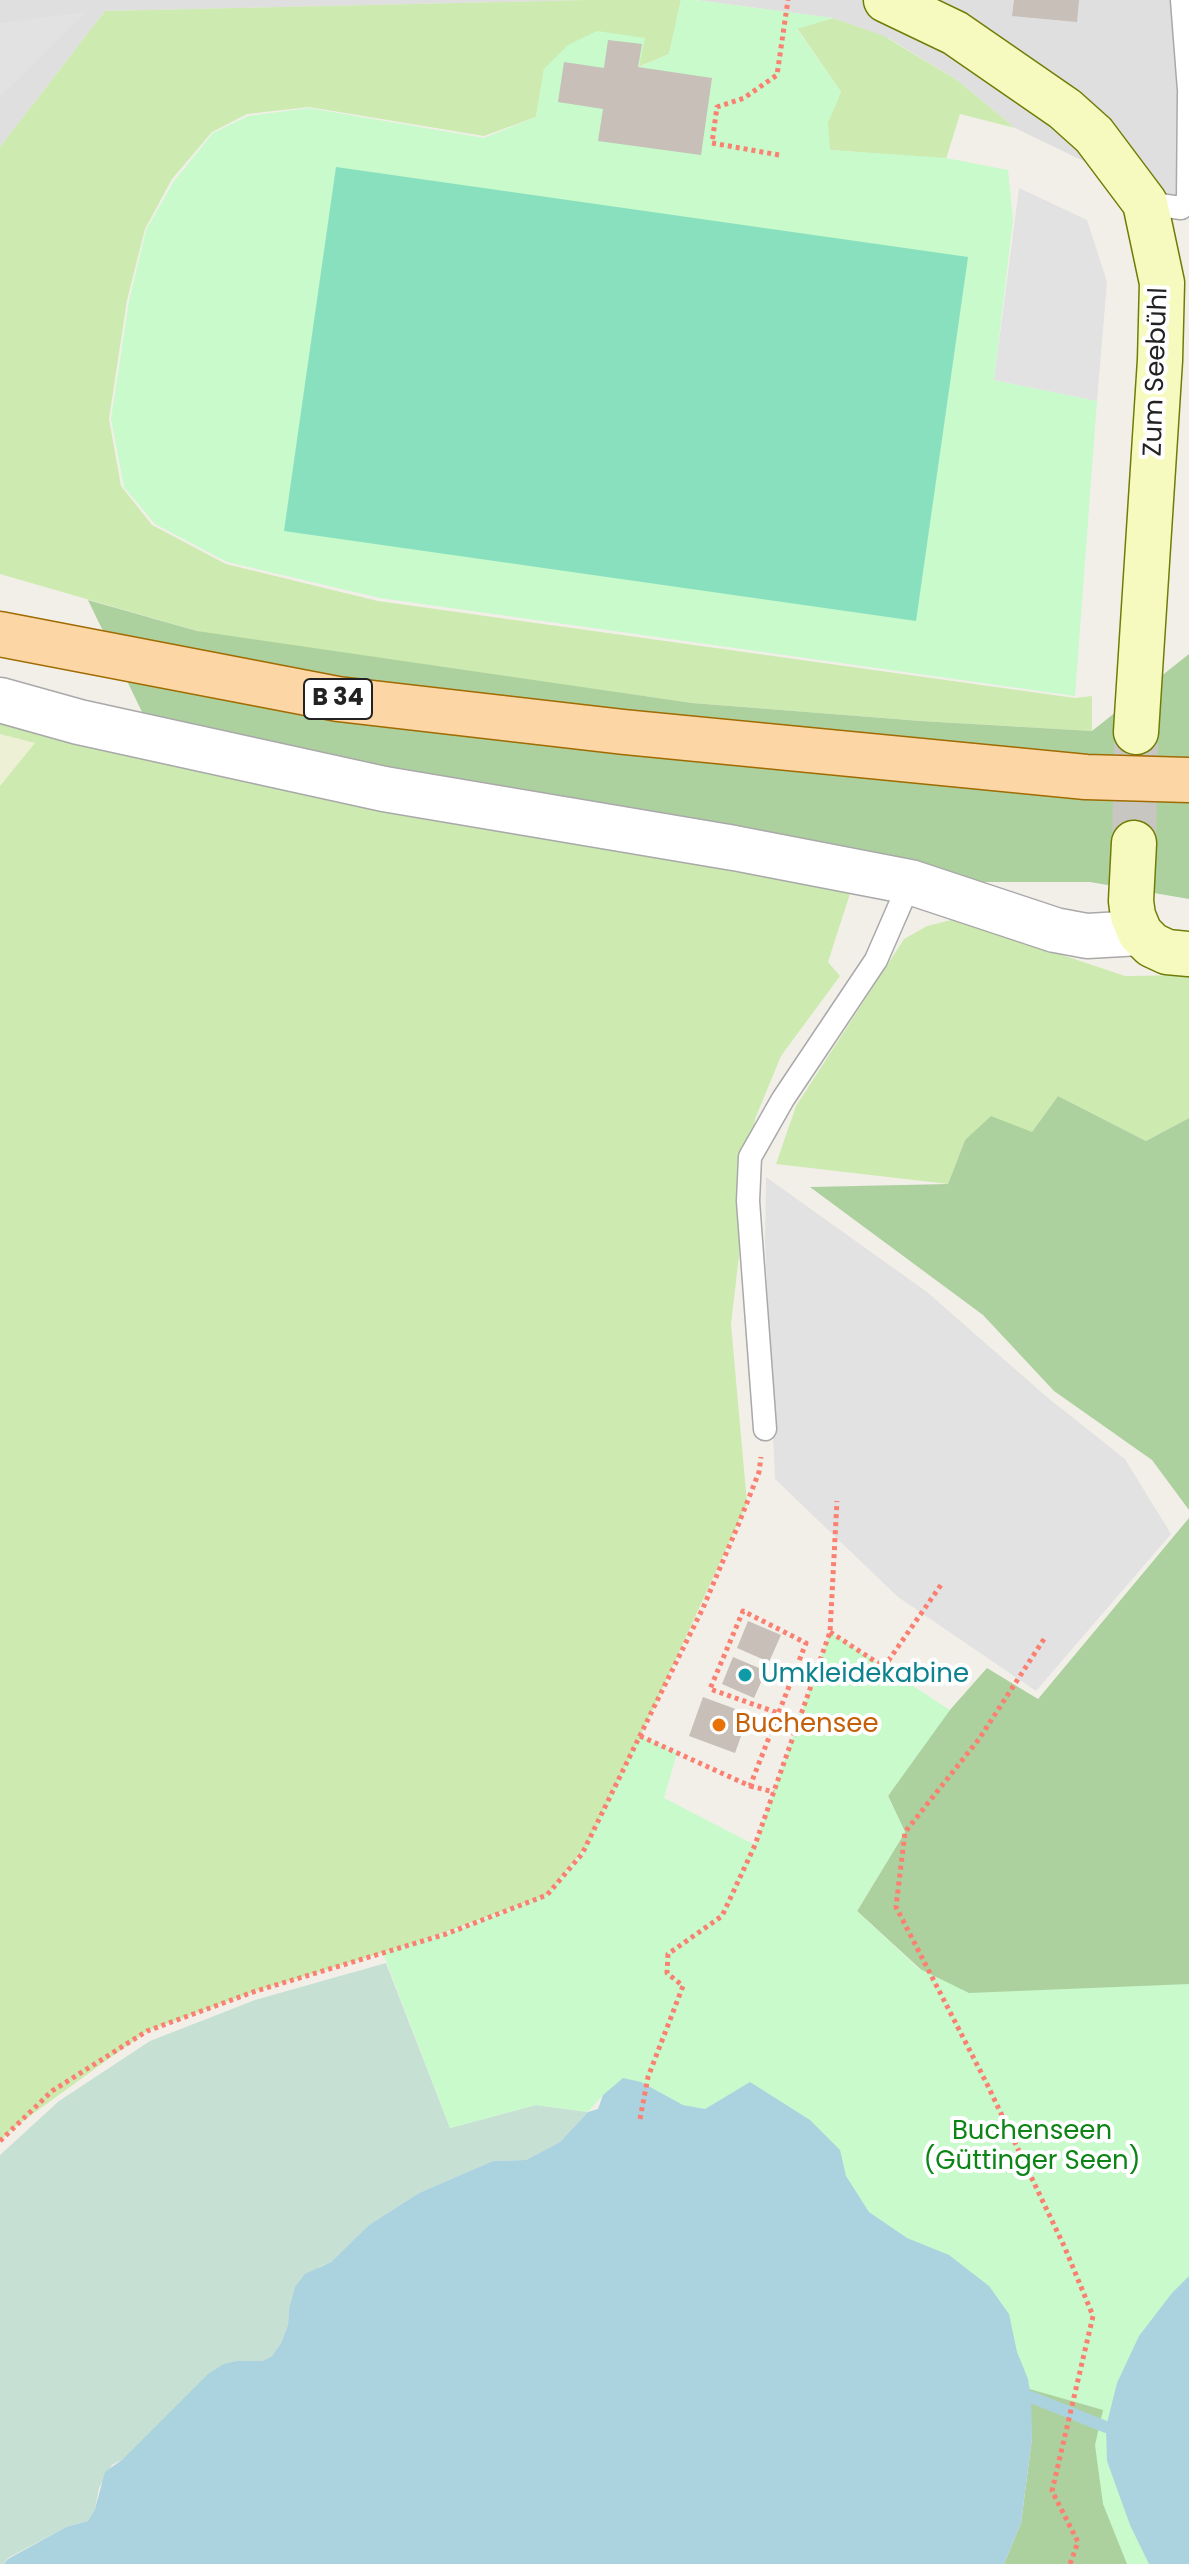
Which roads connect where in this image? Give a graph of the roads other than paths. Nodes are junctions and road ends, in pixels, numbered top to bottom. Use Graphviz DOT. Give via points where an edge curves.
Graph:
graph roads {
  1 [pos="886,0"];
  2 [pos="1182,0"];
  3 [pos="1189,92"];
  4 [pos="1145,203"];
  5 [pos="0,634"];
  6 [pos="0,700"];
  7 [pos="1136,732"];
  8 [pos="1189,780"];
  9 [pos="1134,843"];
  10 [pos="910,882"];
  11 [pos="1140,933"];
  12 [pos="1189,954"];
  13 [pos="765,1429"];
  1 -- 4 [label="main road, Zum Seebühl" via="955,33 1065,109 1094,135"];
  2 -- 3 [label="lane"];
  3 -- 4 [label="lane" via="1188,199 1181,208"];
  4 -- 7 [label="main road, Zum Seebühl" via="1162,283"];
  5 -- 8 [label="main road, B 34" via="338,699 1071,776"];
  6 -- 10 [label="street" via="384,789"];
  9 -- 11 [label="main road" via="1131,901"];
  10 -- 11 [label="street" via="1055,930 1087,936"];
  10 -- 13 [label="lane" via="876,960 750,1157 748,1201"];
  11 -- 12 [label="main road" via="1167,952"];
}
